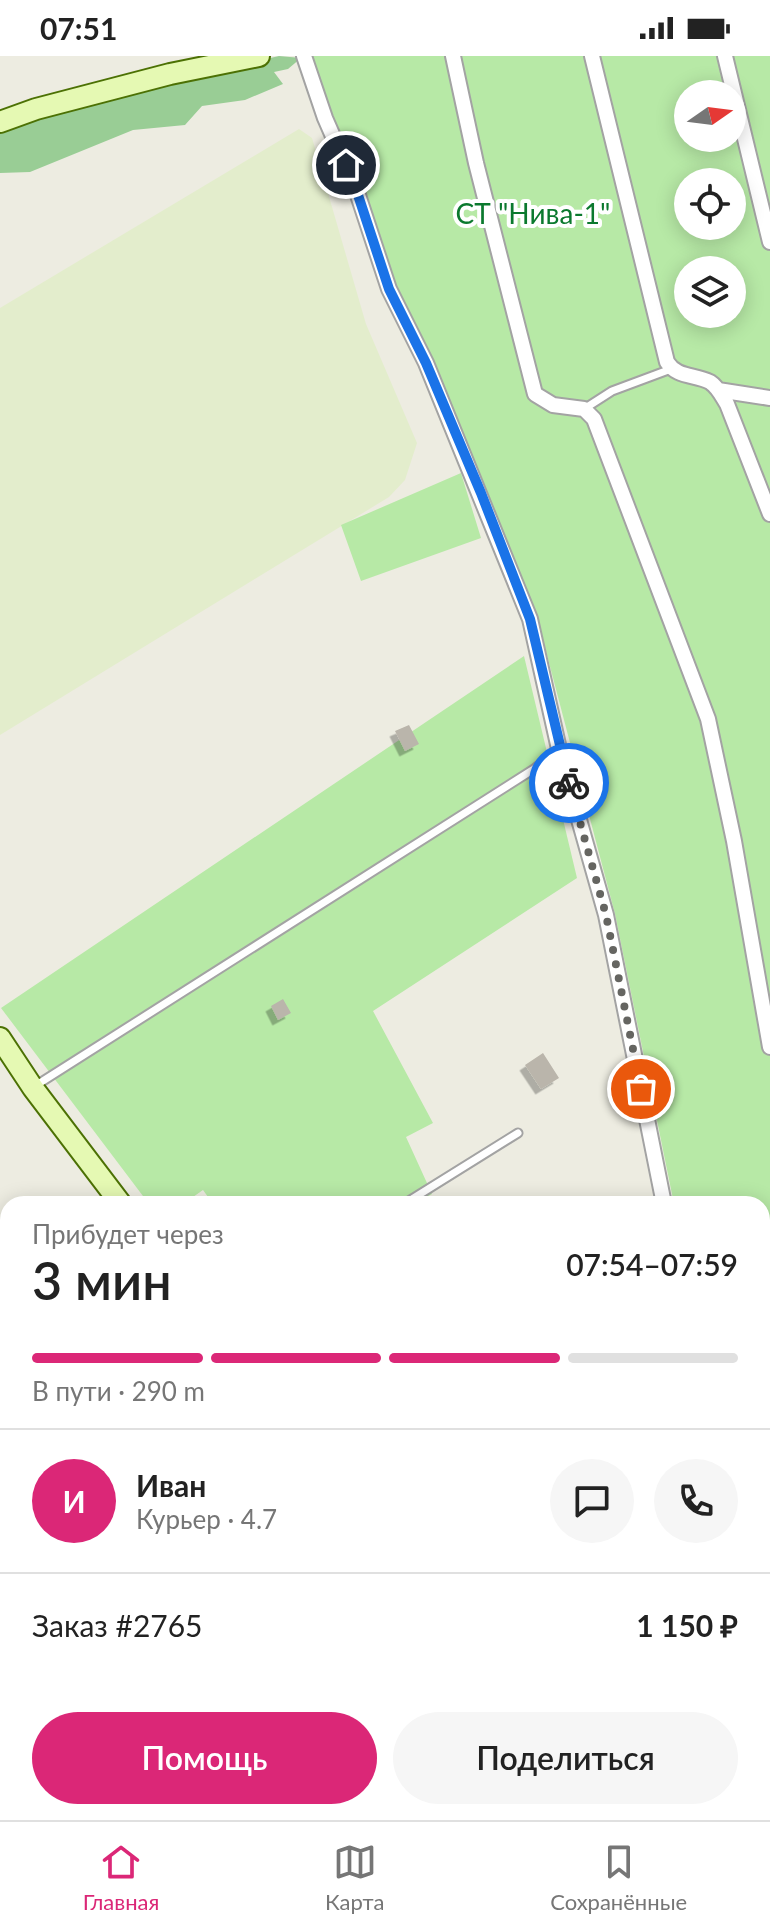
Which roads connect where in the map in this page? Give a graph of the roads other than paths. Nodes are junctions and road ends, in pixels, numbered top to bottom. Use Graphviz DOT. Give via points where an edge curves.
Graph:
graph roads {
  1 [pos="259,56"];
  2 [pos="304,56"];
  3 [pos="453,56"];
  4 [pos="592,56"];
  5 [pos="725,56"];
  6 [pos="0,122"];
  7 [pos="770,242"];
  8 [pos="671,369"];
  9 [pos="718,390"];
  10 [pos="770,398"];
  11 [pos="584,409"];
  12 [pos="770,514"];
  13 [pos="559,749"];
  14 [pos="0,1038"];
  15 [pos="770,1047"];
  16 [pos="33,1088"];
  17 [pos="518,1133"];
  18 [pos="115,1196"];
  19 [pos="417,1196"];
  20 [pos="662,1196"];
  1 -- 6 [label="street" via="140,82"];
  2 -- 13 [label="street" via="389,289 426,363 530,619"];
  3 -- 11 [label="street" via="535,394 553,405"];
  4 -- 8 [label="street"];
  5 -- 7 [label="street"];
  8 -- 9 [label="street"];
  8 -- 11 [label="lane" via="612,391"];
  9 -- 10 [label="street"];
  9 -- 12 [label="street"];
  11 -- 15 [label="street" via="594,419 611,459 708,719"];
  13 -- 16 [label="lane"];
  13 -- 20 [label="street" via="606,915"];
  14 -- 16 [label="street"];
  16 -- 18 [label="street"];
  17 -- 19 [label="lane"];
}
